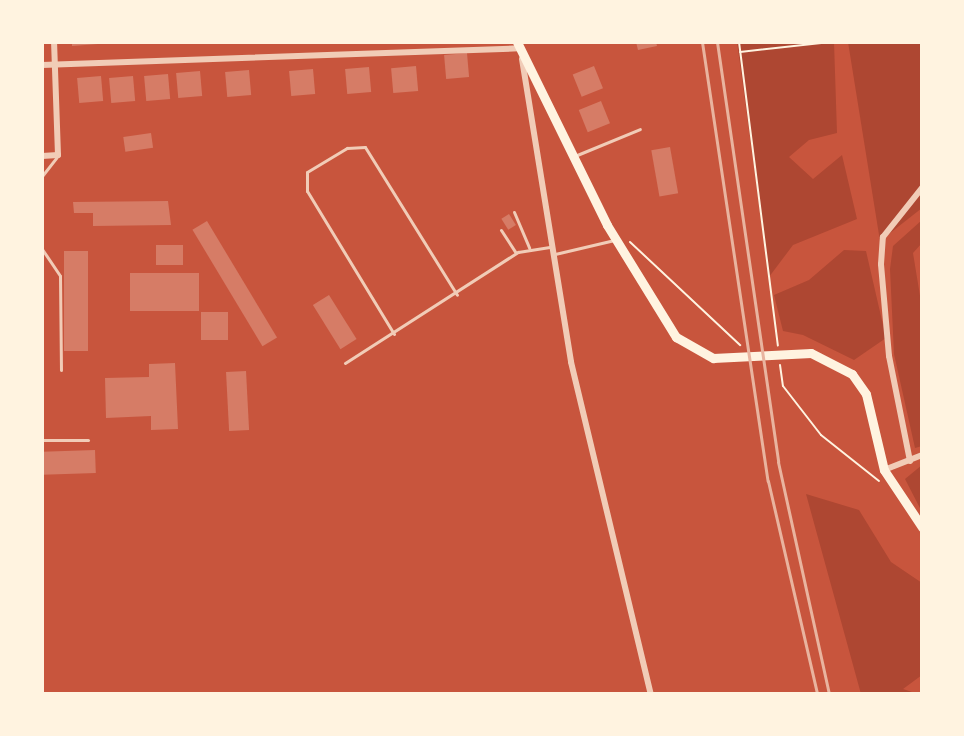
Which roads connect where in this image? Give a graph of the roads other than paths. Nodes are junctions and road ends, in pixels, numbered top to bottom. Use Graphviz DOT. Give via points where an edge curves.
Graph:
graph roads {
  1 [pos="54,42"];
  2 [pos="518,45"];
  3 [pos="56,64"];
  4 [pos="42,65"];
  5 [pos="640,129"];
  6 [pos="58,155"];
  7 [pos="42,156"];
  8 [pos="575,156"];
  9 [pos="42,176"];
  10 [pos="922,188"];
  11 [pos="514,212"];
  12 [pos="501,230"];
  13 [pos="617,240"];
  14 [pos="529,248"];
  15 [pos="42,249"];
  16 [pos="551,251"];
  17 [pos="516,253"];
  18 [pos="457,295"];
  19 [pos="394,334"];
  20 [pos="345,363"];
  21 [pos="61,370"];
  22 [pos="42,440"];
  23 [pos="88,440"];
  24 [pos="922,455"];
  25 [pos="910,461"];
  26 [pos="884,470"];
  27 [pos="922,527"];
  28 [pos="651,694"];
  1 -- 3 [label="street"];
  2 -- 3 [label="street"];
  2 -- 8 [label="main road"];
  2 -- 16 [label="street" via="535,119"];
  3 -- 4 [label="street"];
  3 -- 6 [label="street"];
  5 -- 8 [label="lane"];
  6 -- 7 [label="street"];
  6 -- 9 [label="lane"];
  8 -- 13 [label="main road"];
  10 -- 25 [label="street" via="883,237 881,264 889,356"];
  11 -- 14 [label="lane"];
  12 -- 17 [label="lane"];
  13 -- 16 [label="lane"];
  13 -- 26 [label="main road" via="671,331 690,348 720,358 811,353 852,374 866,394"];
  14 -- 16 [label="lane"];
  14 -- 17 [label="lane"];
  15 -- 21 [label="lane" via="60,276"];
  16 -- 28 [label="street" via="589,443"];
  17 -- 18 [label="lane"];
  18 -- 19 [label="lane"];
  18 -- 19 [label="lane" via="365,147 355,144 307,172 307,191"];
  19 -- 20 [label="lane"];
  22 -- 23 [label="lane"];
  24 -- 25 [label="street"];
  25 -- 26 [label="street"];
  26 -- 27 [label="main road"];
}
